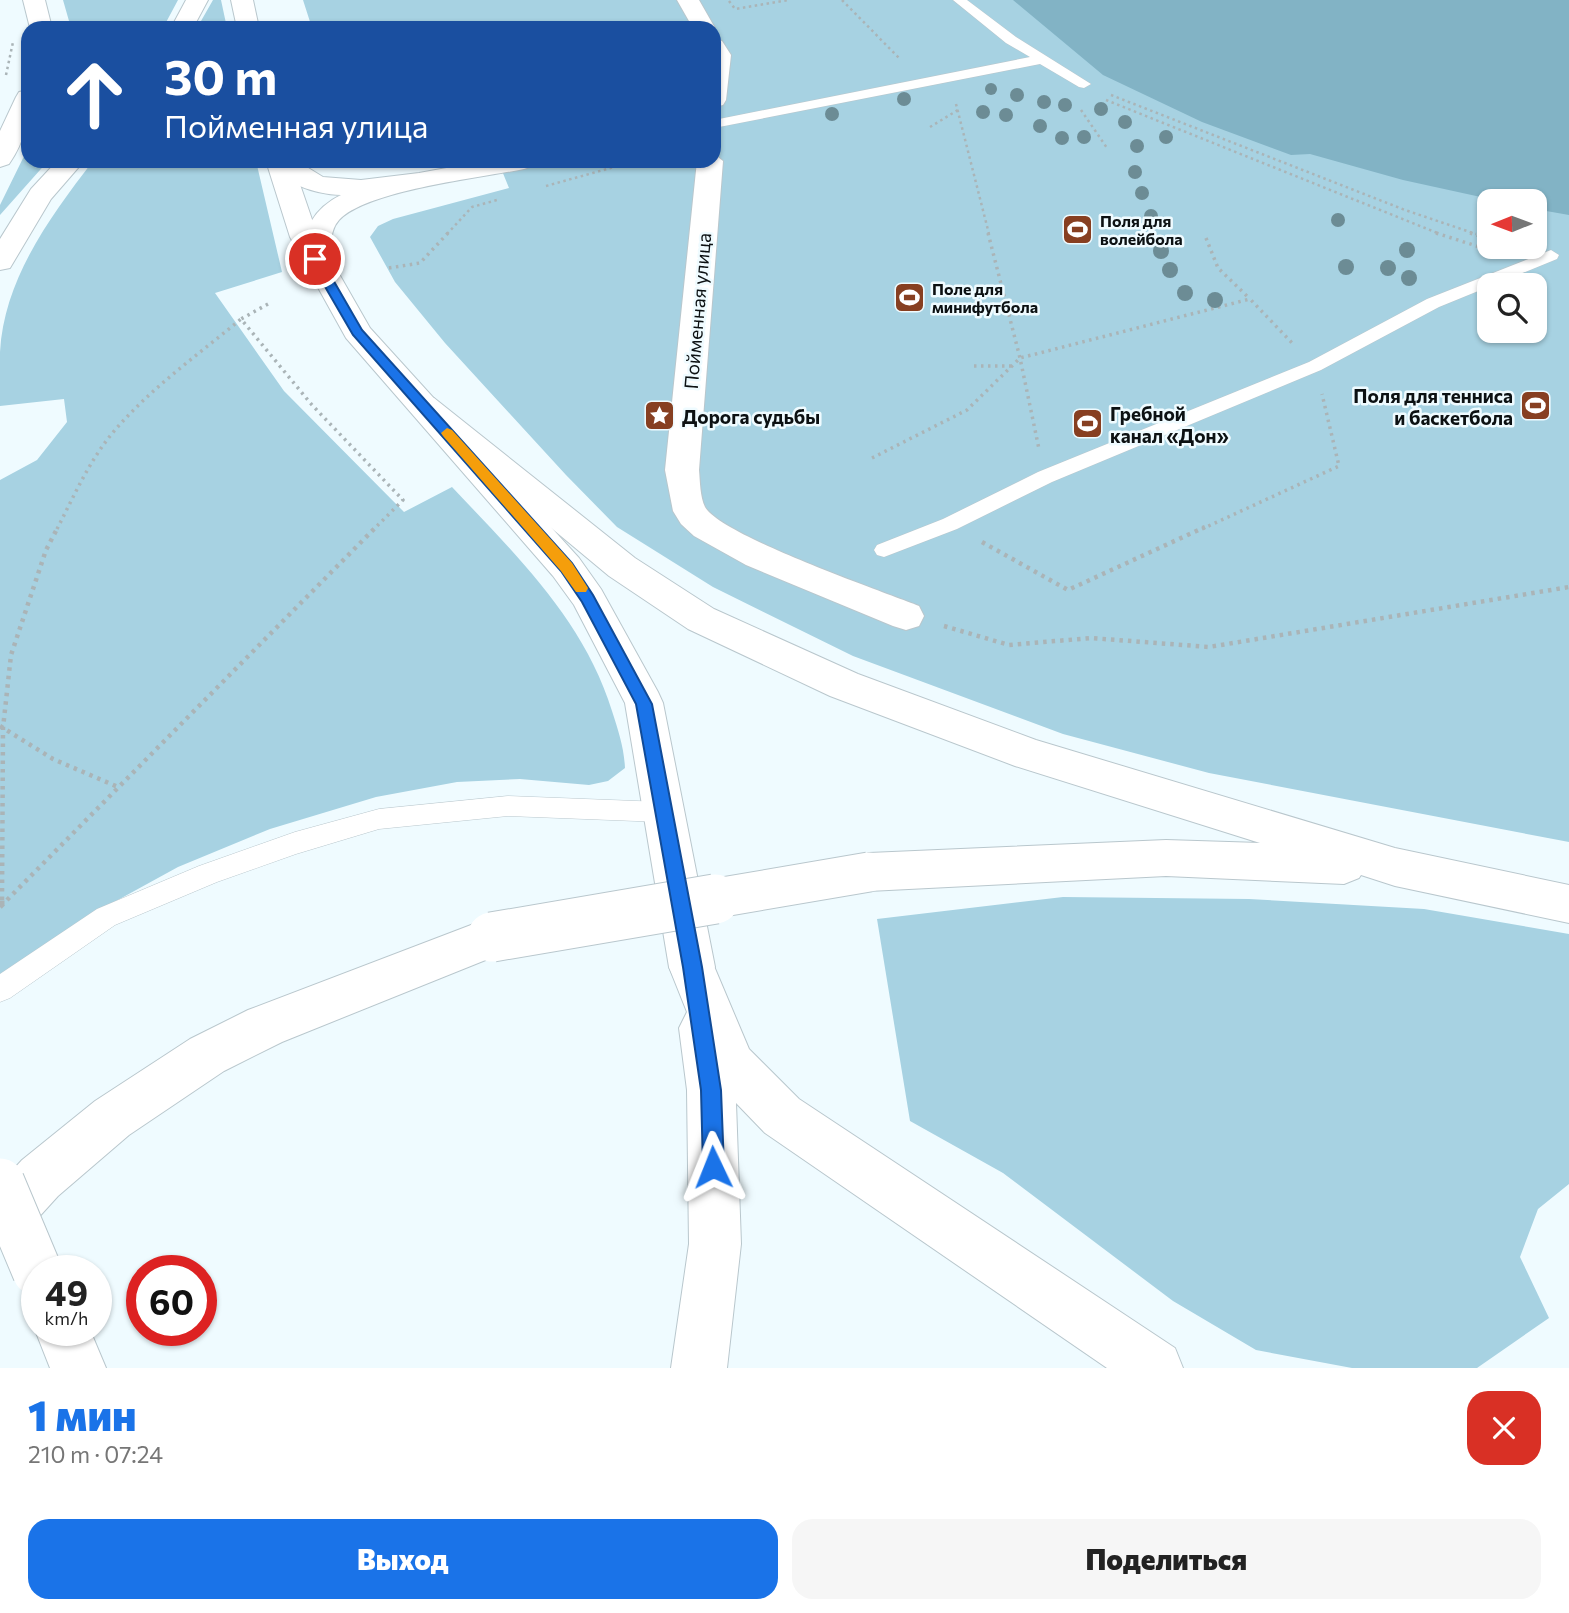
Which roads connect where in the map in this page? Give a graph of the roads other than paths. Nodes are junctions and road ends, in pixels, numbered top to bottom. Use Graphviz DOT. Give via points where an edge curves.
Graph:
graph roads {
  1 [pos="34,0"];
  2 [pos="197,0"];
  3 [pos="242,0"];
  4 [pos="688,0"];
  5 [pos="959,0"];
  6 [pos="39,21"];
  7 [pos="186,21"];
  8 [pos="246,21"];
  9 [pos="700,21"];
  10 [pos="1043,59"];
  11 [pos="1084,84"];
  12 [pos="21,112"];
  13 [pos="721,123"];
  14 [pos="0,159"];
  15 [pos="65,168"];
  16 [pos="282,168"];
  17 [pos="290,168"];
  18 [pos="484,168"];
  19 [pos="709,168"];
  20 [pos="394,184"];
  21 [pos="1551,255"];
  22 [pos="315,259"];
  23 [pos="0,262"];
  24 [pos="423,405"];
  25 [pos="884,550"];
  26 [pos="906,616"];
  27 [pos="662,812"];
  28 [pos="1395,867"];
  29 [pos="1569,904"];
  30 [pos="692,967"];
  31 [pos="0,989"];
  32 [pos="0,1183"];
  33 [pos="0,1222"];
  34 [pos="30,1255"];
  35 [pos="69,1346"];
  36 [pos="78,1368"];
  37 [pos="699,1368"];
  38 [pos="1155,1368"];
  1 -- 6 [label="main road"];
  2 -- 7 [label="main road"];
  3 -- 8 [label="main road"];
  4 -- 9 [label="main road"];
  5 -- 10 [label="lane"];
  10 -- 11 [label="lane"];
  10 -- 13 [label="lane"];
  12 -- 14 [label="main road"];
  15 -- 23 [label="main road" via="40,195"];
  16 -- 22 [label="main road"];
  17 -- 20 [label="main road" via="318,185"];
  18 -- 20 [label="main road"];
  19 -- 26 [label="main road, Пойменная улица" via="682,470 685,497 694,518 724,540"];
  20 -- 22 [label="main road" via="328,214 316,233"];
  21 -- 25 [label="lane" via="1433,303 1315,366 1045,477 950,524"];
  22 -- 24 [label="main road" via="357,332"];
  24 -- 27 [label="main road" via="588,598 644,704"];
  24 -- 28 [label="main road" via="622,567 701,619 844,685 1029,754"];
  27 -- 30 [label="main road"];
  27 -- 31 [label="lane" via="508,806 379,819 246,861 106,916"];
  28 -- 29 [label="main road"];
  28 -- 33 [label="main road, bridge" via="1166,858 869,872 492,937 265,1026 207,1055 112,1118 40,1178"];
  30 -- 37 [label="main road" via="711,1090 715,1244"];
  30 -- 38 [label="main road" via="732,1065 782,1115"];
  32 -- 34 [label="main road, bridge"];
  35 -- 36 [label="main road"];
}
